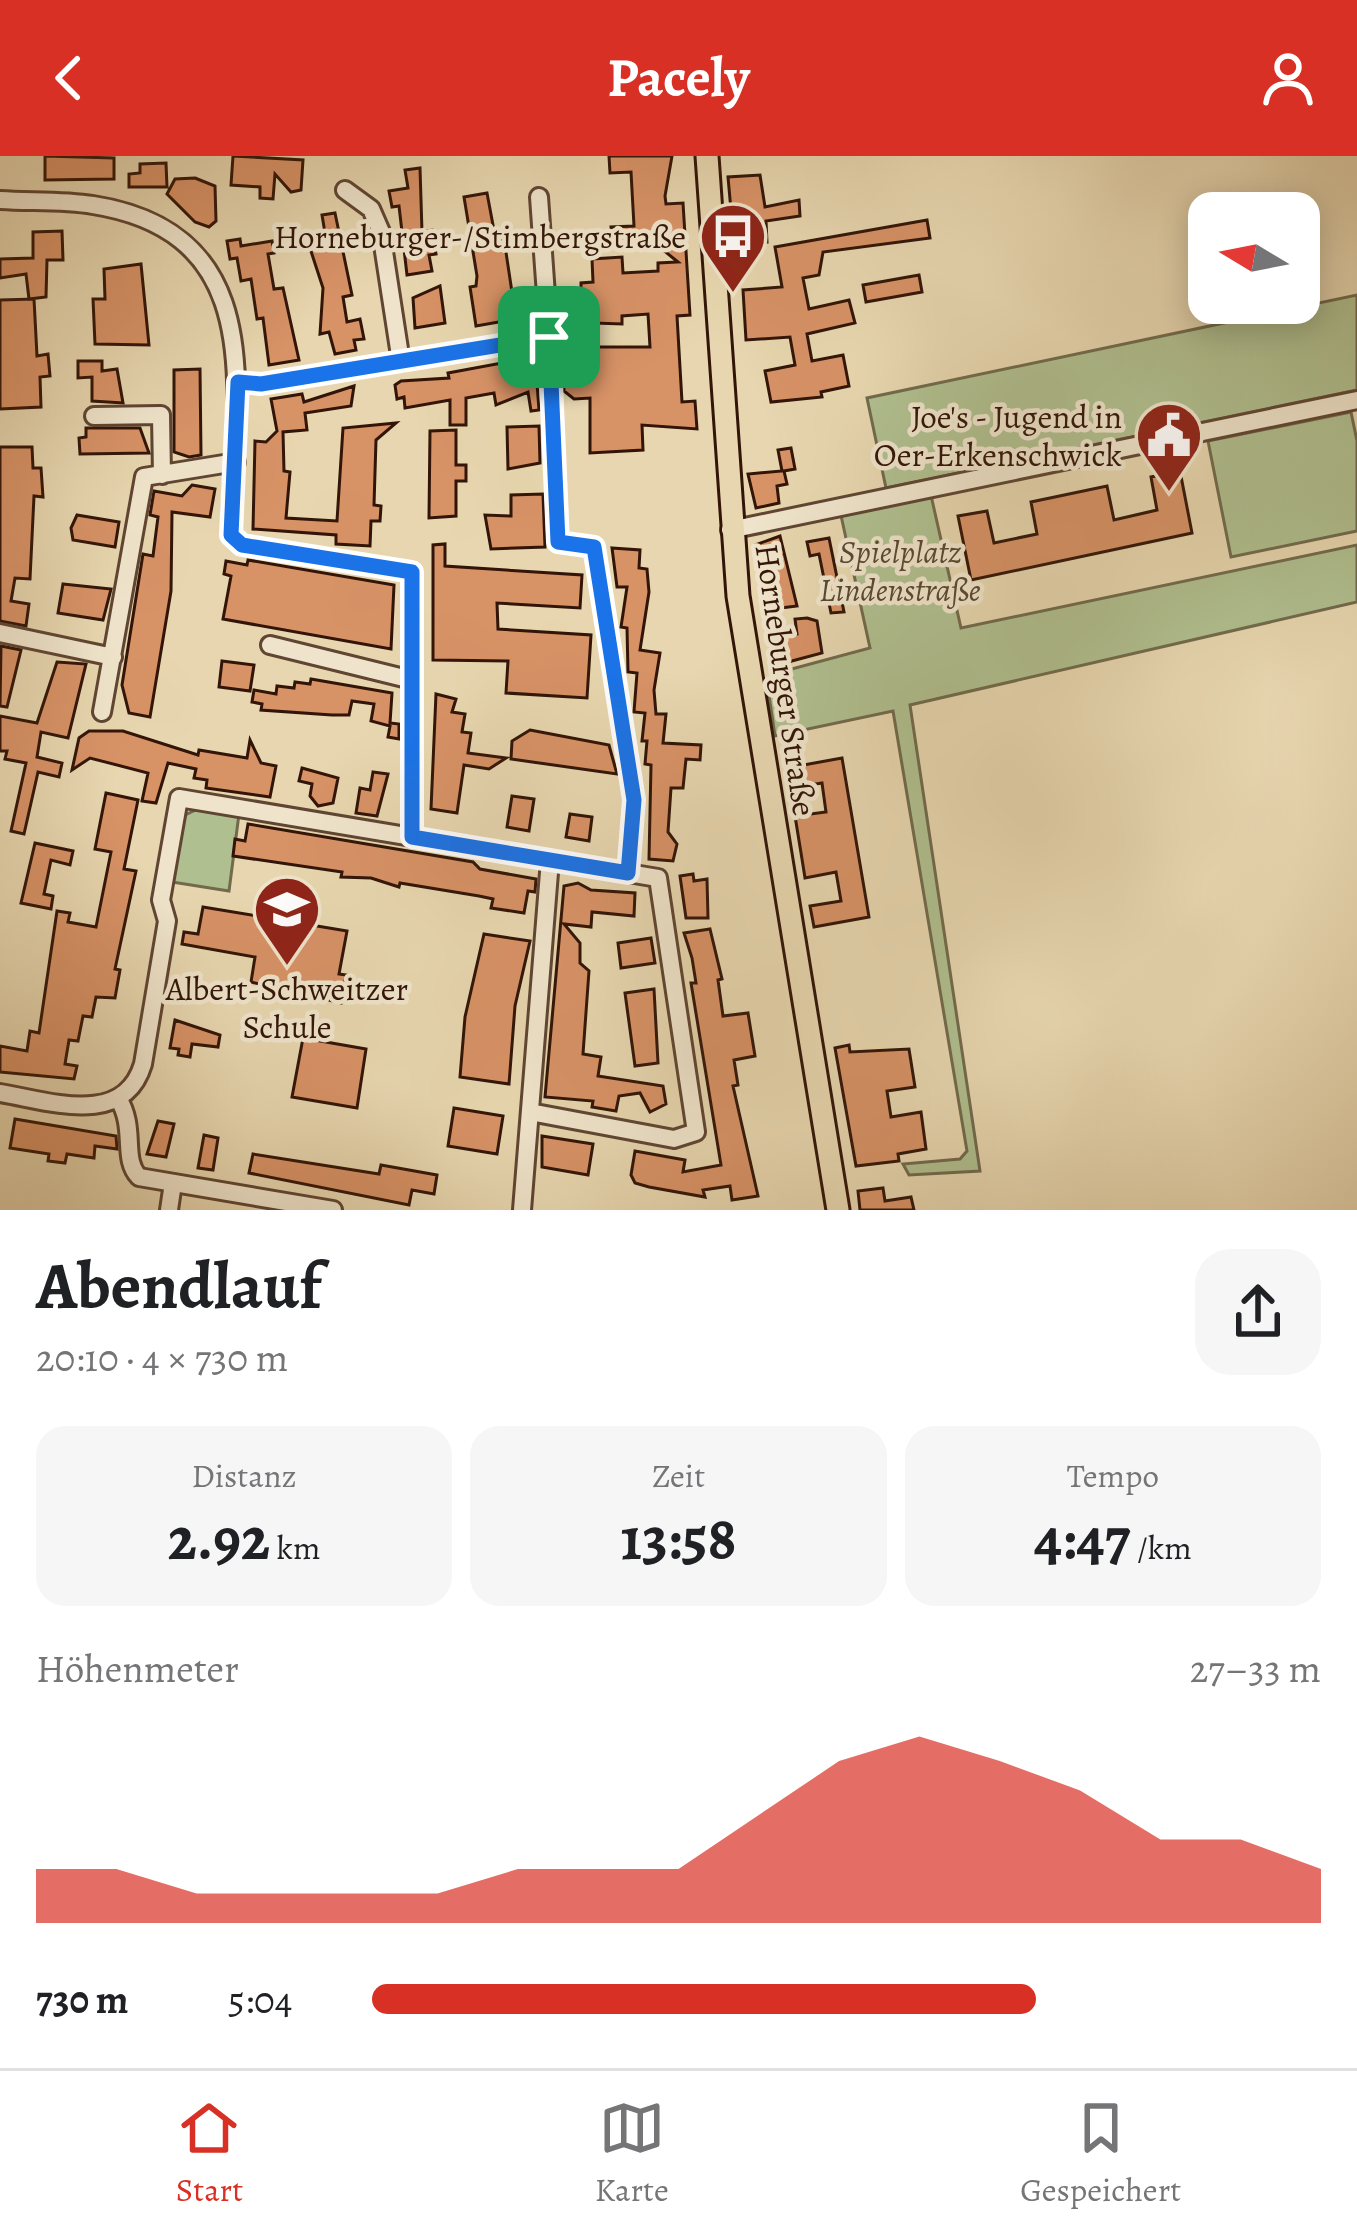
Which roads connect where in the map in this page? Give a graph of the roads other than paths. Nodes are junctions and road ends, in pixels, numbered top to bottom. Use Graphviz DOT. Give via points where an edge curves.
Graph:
graph roads {
  1 [pos="707,156"];
  2 [pos="345,190"];
  3 [pos="539,197"];
  4 [pos="0,200"];
  5 [pos="549,337"];
  6 [pos="401,362"];
  7 [pos="238,382"];
  8 [pos="1357,400"];
  9 [pos="94,416"];
  10 [pos="236,462"];
  11 [pos="162,475"];
  12 [pos="730,530"];
  13 [pos="0,634"];
  14 [pos="270,645"];
  15 [pos="113,657"];
  16 [pos="412,680"];
  17 [pos="103,712"];
  18 [pos="412,837"];
  19 [pos="550,860"];
  20 [pos="628,873"];
  21 [pos="0,1094"];
  22 [pos="118,1098"];
  23 [pos="530,1112"];
  24 [pos="173,1183"];
  25 [pos="169,1210"];
  26 [pos="333,1210"];
  27 [pos="521,1210"];
  28 [pos="838,1210"];
  1 -- 12 [label="main road, Horneburger Straße"];
  2 -- 6 [label="street" via="371,209 381,232"];
  3 -- 5 [label="street"];
  4 -- 7 [label="street" via="94,205 173,233 219,289 235,331"];
  5 -- 6 [label="street"];
  5 -- 20 [label="street" via="558,542 594,547 634,800"];
  6 -- 7 [label="street"];
  7 -- 10 [label="street"];
  8 -- 12 [label="street"];
  9 -- 11 [label="street" via="161,415"];
  10 -- 11 [label="street"];
  10 -- 16 [label="street" via="231,535 242,545 412,572"];
  11 -- 15 [label="street" via="144,477"];
  12 -- 28 [label="main road, Horneburger Straße"];
  13 -- 15 [label="street"];
  14 -- 16 [label="street"];
  15 -- 17 [label="street"];
  16 -- 18 [label="street"];
  18 -- 19 [label="street"];
  18 -- 22 [label="street" via="178,798 142,1064"];
  19 -- 20 [label="street"];
  19 -- 23 [label="street"];
  20 -- 23 [label="street" via="658,878 696,1132 674,1139"];
  21 -- 22 [label="street" via="90,1107"];
  22 -- 24 [label="street" via="131,1124 132,1170"];
  23 -- 27 [label="street"];
  24 -- 25 [label="street"];
  24 -- 26 [label="street"];
}
